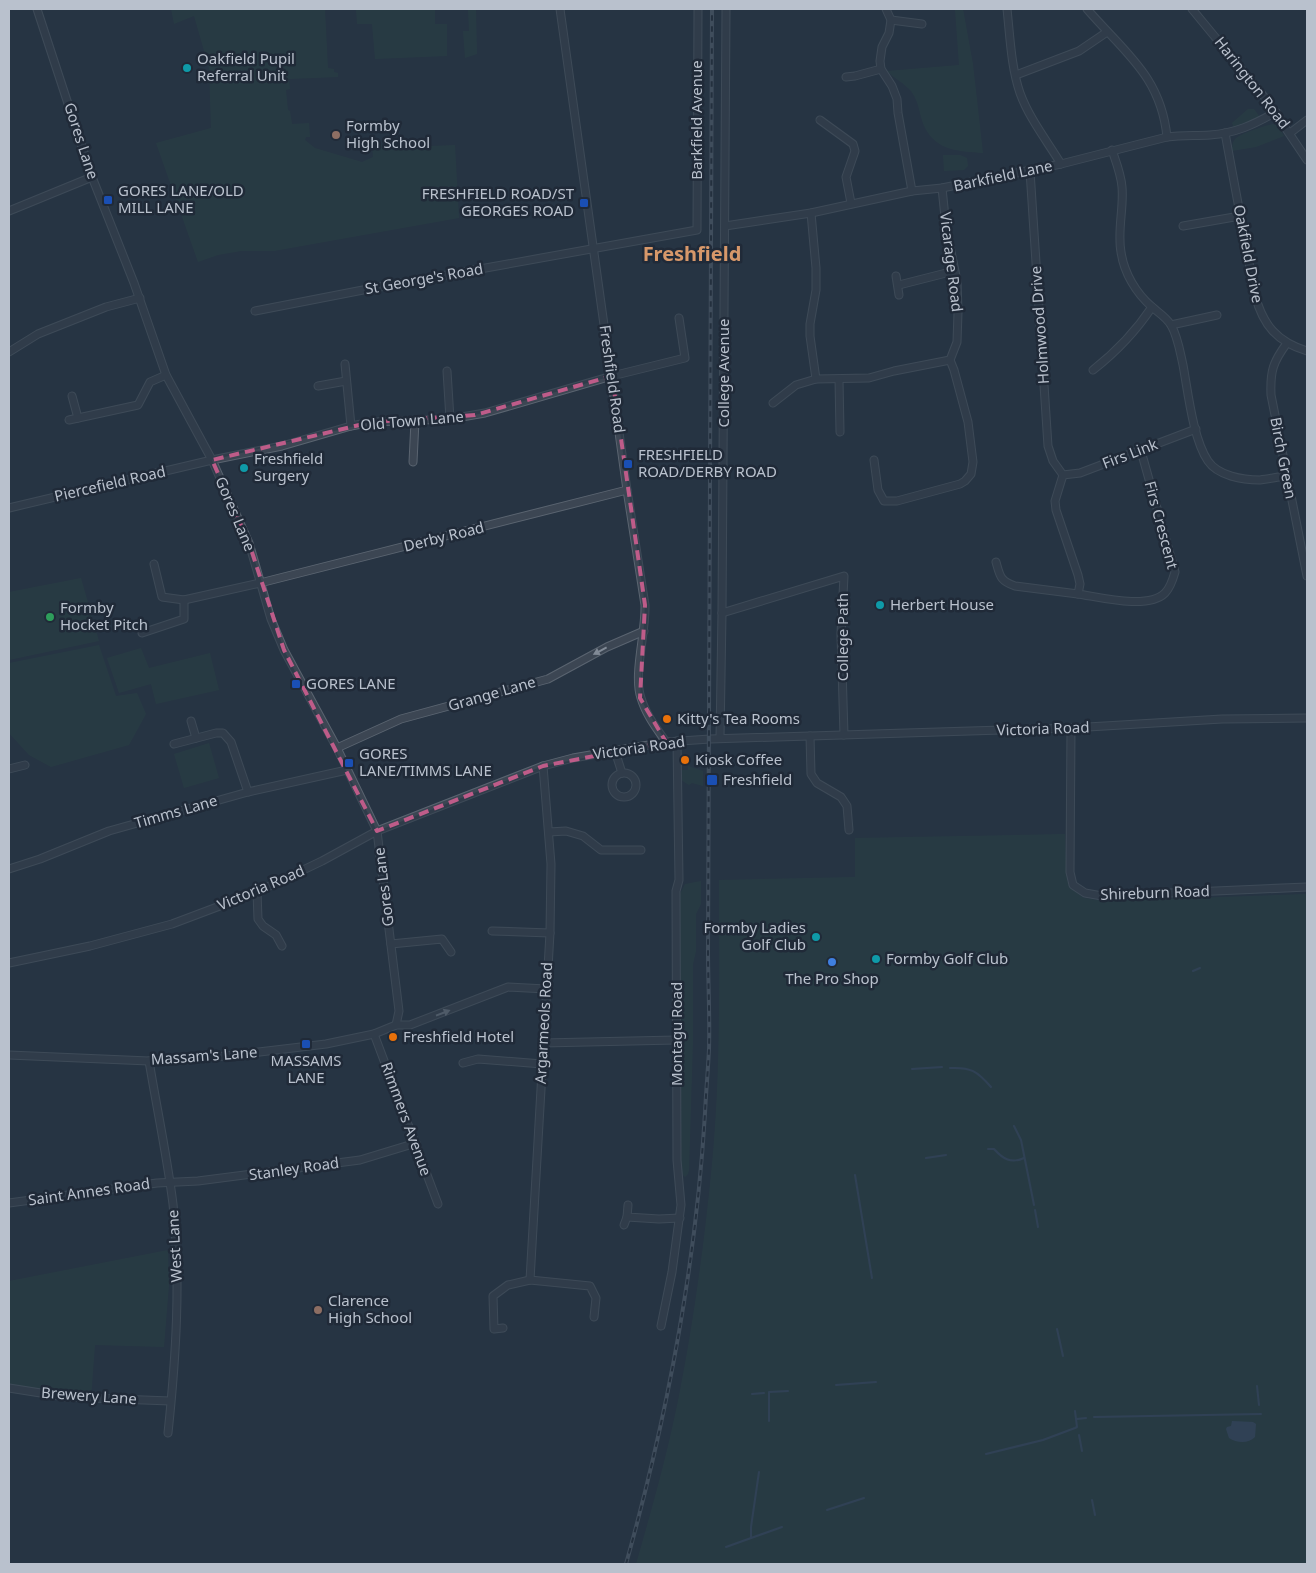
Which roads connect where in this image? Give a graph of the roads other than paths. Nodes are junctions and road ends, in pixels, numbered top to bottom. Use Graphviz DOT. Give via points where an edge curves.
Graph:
graph roads {
  1 [pos="37,9"];
  2 [pos="560,9"];
  3 [pos="698,9"];
  4 [pos="726,9"];
  5 [pos="886,9"];
  6 [pos="1007,9"];
  7 [pos="1087,9"];
  8 [pos="1192,9"];
  9 [pos="891,20"];
  10 [pos="922,24"];
  11 [pos="1107,32"];
  12 [pos="881,69"];
  13 [pos="1016,75"];
  14 [pos="846,77"];
  15 [pos="1276,112"];
  16 [pos="820,120"];
  17 [pos="1307,120"];
  18 [pos="1290,133"];
  19 [pos="1225,134"];
  20 [pos="1167,137"];
  21 [pos="1112,150"];
  22 [pos="1307,160"];
  23 [pos="1061,164"];
  24 [pos="1030,171"];
  25 [pos="92,177"];
  26 [pos="942,188"];
  27 [pos="912,191"];
  28 [pos="851,203"];
  29 [pos="9,211"];
  30 [pos="811,213"];
  31 [pos="1240,216"];
  32 [pos="725,226"];
  33 [pos="1183,226"];
  34 [pos="594,249"];
  35 [pos="954,271"];
  36 [pos="896,276"];
  37 [pos="899,285"];
  38 [pos="900,295"];
  39 [pos="140,298"];
  40 [pos="1152,307"];
  41 [pos="255,311"];
  42 [pos="1217,315"];
  43 [pos="679,318"];
  44 [pos="1171,325"];
  45 [pos="1287,343"];
  46 [pos="1307,351"];
  47 [pos="9,352"];
  48 [pos="950,360"];
  49 [pos="344,364"];
  50 [pos="1093,370"];
  51 [pos="447,371"];
  52 [pos="166,375"];
  53 [pos="612,376"];
  54 [pos="816,379"];
  55 [pos="839,379"];
  56 [pos="346,381"];
  57 [pos="318,386"];
  58 [pos="72,396"];
  59 [pos="773,403"];
  60 [pos="78,418"];
  61 [pos="69,420"];
  62 [pos="450,420"];
  63 [pos="415,421"];
  64 [pos="352,426"];
  65 [pos="1196,429"];
  66 [pos="840,432"];
  67 [pos="1141,451"];
  68 [pos="212,460"];
  69 [pos="874,460"];
  70 [pos="413,462"];
  71 [pos="1063,475"];
  72 [pos="1286,476"];
  73 [pos="627,490"];
  74 [pos="9,508"];
  75 [pos="996,562"];
  76 [pos="154,564"];
  77 [pos="1307,576"];
  78 [pos="260,583"];
  79 [pos="1078,594"];
  80 [pos="184,600"];
  81 [pos="722,613"];
  82 [pos="644,631"];
  83 [pos="142,633"];
  84 [pos="1307,718"];
  85 [pos="191,721"];
  86 [pos="1071,728"];
  87 [pos="844,735"];
  88 [pos="810,736"];
  89 [pos="196,738"];
  90 [pos="720,738"];
  91 [pos="677,741"];
  92 [pos="666,742"];
  93 [pos="174,744"];
  94 [pos="337,748"];
  95 [pos="615,751"];
  96 [pos="25,765"];
  97 [pos="543,766"];
  98 [pos="9,769"];
  99 [pos="347,770"];
  100 [pos="622,773"];
  101 [pos="248,792"];
  102 [pos="849,830"];
  103 [pos="377,831"];
  104 [pos="549,832"];
  105 [pos="641,850"];
  106 [pos="9,869"];
  107 [pos="1307,887"];
  108 [pos="257,892"];
  109 [pos="492,931"];
  110 [pos="550,933"];
  111 [pos="391,944"];
  112 [pos="282,946"];
  113 [pos="451,952"];
  114 [pos="9,963"];
  115 [pos="546,989"];
  116 [pos="396,1025"];
  117 [pos="374,1034"];
  118 [pos="676,1040"];
  119 [pos="543,1043"];
  120 [pos="9,1055"];
  121 [pos="149,1061"];
  122 [pos="463,1063"];
  123 [pos="542,1064"];
  124 [pos="416,1143"];
  125 [pos="169,1182"];
  126 [pos="9,1203"];
  127 [pos="438,1204"];
  128 [pos="628,1205"];
  129 [pos="628,1217"];
  130 [pos="680,1218"];
  131 [pos="624,1225"];
  132 [pos="530,1280"];
  133 [pos="594,1317"];
  134 [pos="661,1326"];
  135 [pos="502,1328"];
  136 [pos="9,1388"];
  137 [pos="170,1401"];
  138 [pos="168,1433"];
  1 -- 25 [label="street, Gores Lane"];
  2 -- 34 [label="street, Freshfield Road"];
  3 -- 34 [label="street, Barkfield Avenue" via="696,230"];
  4 -- 32 [label="street, College Avenue"];
  5 -- 9 [label="street"];
  6 -- 13 [label="street"];
  7 -- 11 [label="street"];
  8 -- 15 [label="street, Harington Road"];
  9 -- 10 [label="street"];
  9 -- 12 [label="street" via="880,54"];
  11 -- 13 [label="street" via="1079,51"];
  11 -- 20 [label="street" via="1152,84 1166,119"];
  12 -- 14 [label="street"];
  12 -- 27 [label="street" via="897,99"];
  13 -- 23 [label="street" via="1026,107"];
  15 -- 18 [label="street, Harington Road"];
  15 -- 19 [label="street, Barkfield Lane" via="1246,128"];
  16 -- 28 [label="street" via="852,144 855,151 846,177"];
  17 -- 18 [label="street"];
  18 -- 22 [label="street, Harington Road"];
  19 -- 20 [label="street, Barkfield Lane"];
  19 -- 31 [label="street, Oakfield Drive"];
  20 -- 21 [label="street, Barkfield Lane"];
  21 -- 23 [label="street, Barkfield Lane"];
  21 -- 40 [label="street" via="1122,187 1120,250 1124,267 1130,280"];
  23 -- 24 [label="street, Barkfield Lane"];
  24 -- 26 [label="street, Barkfield Lane"];
  24 -- 71 [label="street, Holmwood Drive" via="1048,446"];
  25 -- 29 [label="street"];
  25 -- 39 [label="street, Gores Lane"];
  26 -- 27 [label="street, Barkfield Lane"];
  26 -- 35 [label="street, Vicarage Road"];
  27 -- 28 [label="street, Barkfield Lane"];
  28 -- 30 [label="street, Barkfield Lane"];
  30 -- 32 [label="street, Barkfield Lane"];
  30 -- 54 [label="street" via="816,290 810,336"];
  31 -- 33 [label="street"];
  31 -- 45 [label="street, Oakfield Drive" via="1260,312 1275,334"];
  32 -- 81 [label="street, College Avenue"];
  34 -- 41 [label="street, St George's Road"];
  34 -- 53 [label="street, Freshfield Road"];
  35 -- 37 [label="street"];
  35 -- 48 [label="street, Vicarage Road" via="957,342"];
  36 -- 37 [label="street"];
  37 -- 38 [label="street"];
  39 -- 47 [label="street" via="38,334"];
  39 -- 52 [label="street, Gores Lane"];
  40 -- 44 [label="street"];
  40 -- 50 [label="street" via="1140,325"];
  42 -- 44 [label="street"];
  43 -- 53 [label="street, Old Town Lane" via="685,358"];
  44 -- 65 [label="street" via="1179,346"];
  45 -- 46 [label="street, Oakfield Drive"];
  45 -- 72 [label="street, Birch Green" via="1274,360 1270,374"];
  48 -- 55 [label="street" via="869,378"];
  48 -- 69 [label="street" via="969,429 973,468 968,479 948,488 884,502 878,490"];
  49 -- 56 [label="street"];
  51 -- 62 [label="street"];
  52 -- 60 [label="street" via="150,382 138,404"];
  52 -- 68 [label="street, Gores Lane"];
  53 -- 62 [label="street, Old Town Lane"];
  53 -- 73 [label="street, Freshfield Road"];
  54 -- 55 [label="street"];
  54 -- 59 [label="street" via="796,386"];
  55 -- 66 [label="street"];
  56 -- 57 [label="street"];
  56 -- 64 [label="street"];
  58 -- 60 [label="street"];
  60 -- 61 [label="street"];
  62 -- 63 [label="street, Old Town Lane"];
  63 -- 64 [label="street, Old Town Lane"];
  63 -- 70 [label="street"];
  64 -- 68 [label="street, Old Town Lane" via="282,446"];
  65 -- 67 [label="street, Firs Link"];
  65 -- 72 [label="street" via="1208,462 1230,476 1259,480"];
  67 -- 71 [label="street, Firs Link" via="1080,473"];
  67 -- 79 [label="street, Firs Crescent" via="1175,572 1172,583 1164,594 1151,601"];
  68 -- 74 [label="street, Piercefield Road"];
  68 -- 78 [label="street, Gores Lane" via="249,542"];
  71 -- 79 [label="street" via="1055,501 1056,510 1078,575"];
  72 -- 77 [label="street, Birch Green"];
  73 -- 78 [label="street, Derby Road"];
  73 -- 82 [label="street, Freshfield Road" via="645,605"];
  75 -- 79 [label="street, Firs Crescent" via="1000,577 1006,583"];
  76 -- 80 [label="street" via="162,597"];
  78 -- 80 [label="street, Derby Road"];
  78 -- 94 [label="street, Gores Lane" via="284,650"];
  80 -- 83 [label="street" via="184,619"];
  81 -- 87 [label="street, College Path" via="844,576 841,634"];
  81 -- 90 [label="street, College Avenue"];
  82 -- 92 [label="street, Freshfield Road" via="640,654 640,698"];
  82 -- 94 [label="street, Grange Lane, one-way" via="548,678 401,720"];
  84 -- 86 [label="street, Victoria Road" via="1222,719"];
  85 -- 89 [label="street"];
  86 -- 87 [label="street, Victoria Road"];
  86 -- 107 [label="street, Shireburn Road" via="1070,872 1073,885 1097,896"];
  87 -- 88 [label="street, Victoria Road"];
  88 -- 90 [label="street, Victoria Road"];
  88 -- 102 [label="street" via="812,774 817,783 841,796 847,806"];
  89 -- 93 [label="street"];
  89 -- 101 [label="street" via="216,733 228,736"];
  90 -- 91 [label="street, Victoria Road"];
  91 -- 92 [label="street, Victoria Road"];
  91 -- 118 [label="street, Montagu Road"];
  92 -- 95 [label="street, Victoria Road"];
  94 -- 99 [label="street, Gores Lane"];
  95 -- 97 [label="street, Victoria Road"];
  95 -- 100 [label="street"];
  96 -- 98 [label="street"];
  97 -- 103 [label="street, Victoria Road"];
  97 -- 104 [label="street, Argarmeols Road"];
  99 -- 101 [label="street, Timms Lane"];
  99 -- 103 [label="street, Gores Lane"];
  101 -- 106 [label="street, Timms Lane" via="109,831"];
  103 -- 108 [label="street, Victoria Road"];
  103 -- 111 [label="street, Gores Lane"];
  104 -- 105 [label="street" via="566,831 583,836 601,850"];
  104 -- 110 [label="street, Argarmeols Road"];
  108 -- 112 [label="street" via="258,919 276,935"];
  108 -- 114 [label="street, Victoria Road" via="170,924 90,946"];
  109 -- 110 [label="street"];
  110 -- 115 [label="street, Argarmeols Road"];
  111 -- 113 [label="street" via="442,939"];
  111 -- 116 [label="street, Gores Lane" via="399,1011"];
  116 -- 115 [label="street, Massam's Lane, one-way" via="410,1025 508,987"];
  115 -- 119 [label="street, Argarmeols Road"];
  116 -- 117 [label="street, Massam's Lane"];
  117 -- 121 [label="street, Massam's Lane" via="226,1056"];
  117 -- 124 [label="street, Rimmers Avenue"];
  118 -- 119 [label="street"];
  118 -- 130 [label="street, Montagu Road"];
  119 -- 123 [label="street, Argarmeols Road"];
  120 -- 121 [label="street, Massam's Lane"];
  121 -- 125 [label="street, West Lane"];
  122 -- 123 [label="street" via="478,1059"];
  123 -- 132 [label="street, Argarmeols Road"];
  124 -- 125 [label="street, Stanley Road" via="360,1160"];
  124 -- 127 [label="street, Rimmers Avenue"];
  125 -- 126 [label="street, Saint Annes Road"];
  125 -- 137 [label="street, West Lane" via="176,1248 177,1311"];
  128 -- 129 [label="street"];
  129 -- 130 [label="street"];
  129 -- 131 [label="street"];
  130 -- 134 [label="street, Montagu Road"];
  132 -- 133 [label="street" via="590,1286 596,1298"];
  132 -- 135 [label="street" via="508,1284 493,1296 494,1329"];
  136 -- 137 [label="street, Brewery Lane" via="66,1397"];
  137 -- 138 [label="street, West Lane"];
}
